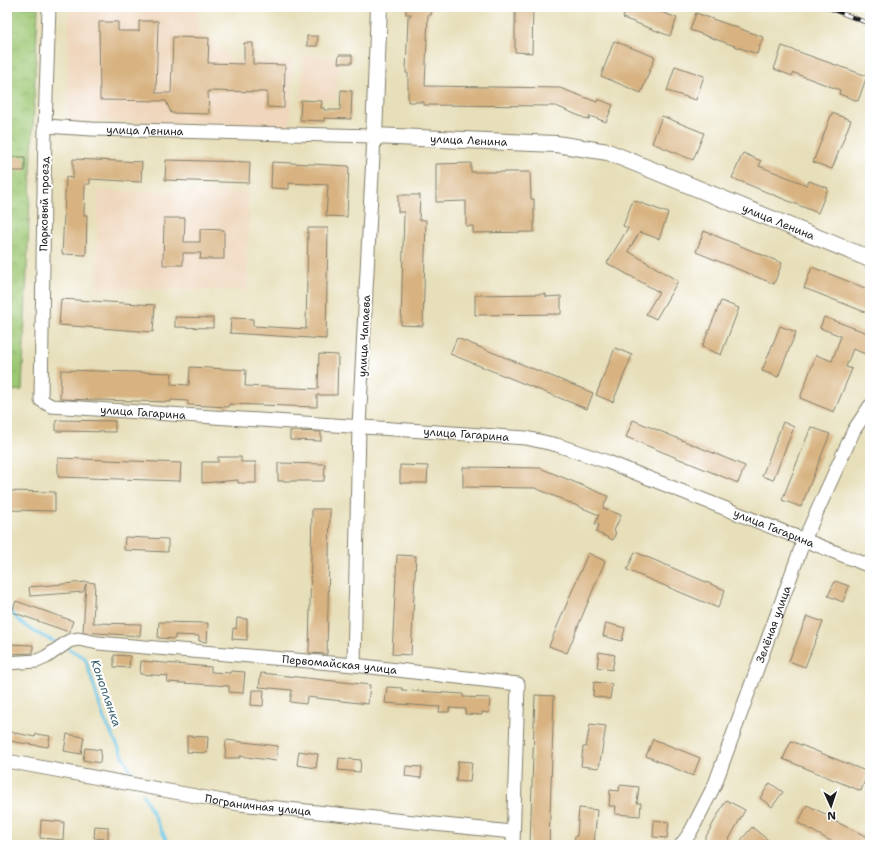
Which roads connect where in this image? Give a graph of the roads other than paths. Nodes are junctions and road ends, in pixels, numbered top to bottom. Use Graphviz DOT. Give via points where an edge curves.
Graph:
graph roads {
  1 [pos="49,7"];
  2 [pos="379,7"];
  3 [pos="45,126"];
  4 [pos="374,136"];
  5 [pos="870,259"];
  6 [pos="42,400"];
  7 [pos="870,406"];
  8 [pos="359,426"];
  9 [pos="804,540"];
  10 [pos="870,566"];
  11 [pos="7,663"];
  12 [pos="354,665"];
  13 [pos="7,761"];
  14 [pos="512,839"];
  15 [pos="681,845"];
  1 -- 3 [label="street, Парковый проезд"];
  2 -- 4 [label="main road, улица Чапаева"];
  3 -- 4 [label="street, улица Ленина"];
  3 -- 6 [label="street, Парковый проезд"];
  4 -- 5 [label="main road, улица Ленина" via="556,144 608,152"];
  4 -- 8 [label="street, улица Чапаева"];
  6 -- 8 [label="street, улица Гагарина" via="51,406"];
  7 -- 9 [label="street, Зелёная улица" via="854,430"];
  8 -- 9 [label="street, улица Гагарина" via="526,438 557,445 608,462"];
  8 -- 12 [label="street, улица Чапаева"];
  9 -- 10 [label="street, улица Гагарина"];
  9 -- 15 [label="street, Зелёная улица" via="715,784 690,833"];
  11 -- 12 [label="street, Первомайская улица" via="37,661 69,641 78,639 98,643"];
  12 -- 14 [label="street, Первомайская улица" via="518,684"];
  13 -- 14 [label="street, Пограничная улица" via="239,804"];
}
